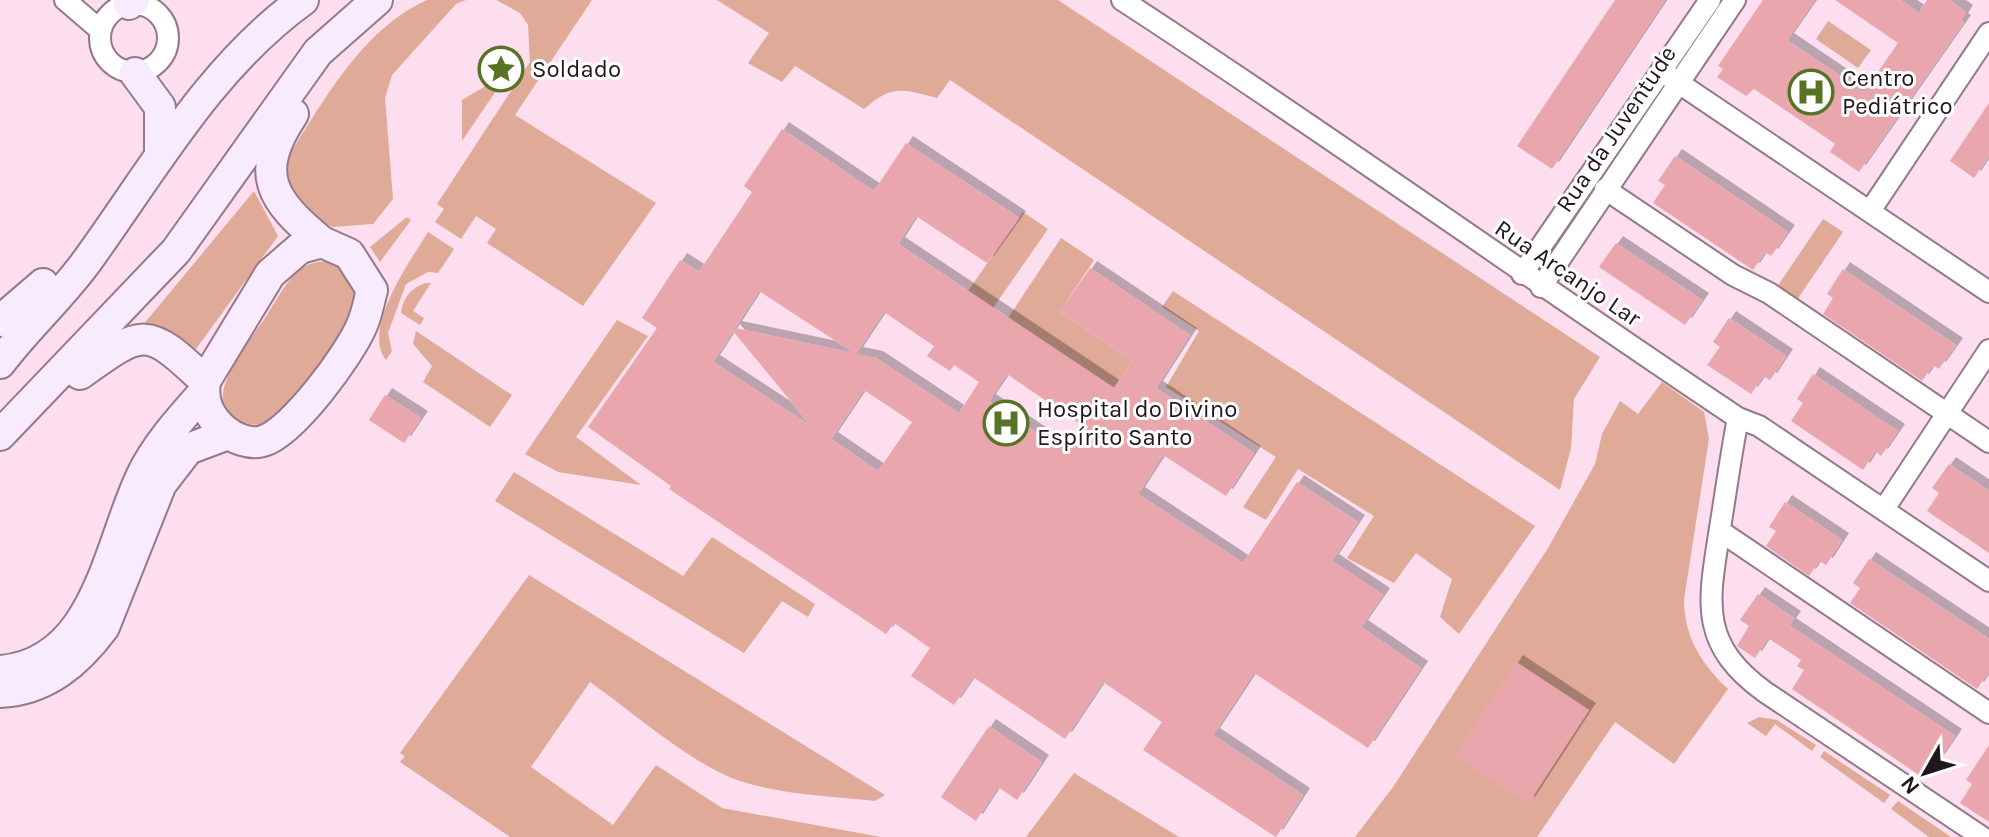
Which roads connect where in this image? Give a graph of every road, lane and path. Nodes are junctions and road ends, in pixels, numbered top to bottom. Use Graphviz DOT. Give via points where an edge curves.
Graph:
graph roads {
  1 [pos="65,0"];
  2 [pos="77,0"];
  3 [pos="303,0"];
  4 [pos="378,0"];
  5 [pos="1122,0"];
  6 [pos="1710,0"];
  7 [pos="1735,0"];
  8 [pos="126,4"];
  9 [pos="100,30"];
  10 [pos="1989,33"];
  11 [pos="1661,71"];
  12 [pos="135,73"];
  13 [pos="1679,83"];
  14 [pos="160,156"];
  15 [pos="1605,189"];
  16 [pos="123,209"];
  17 [pos="1870,211"];
  18 [pos="322,242"];
  19 [pos="1522,274"];
  20 [pos="1541,287"];
  21 [pos="1989,292"];
  22 [pos="0,321"];
  23 [pos="1989,350"];
  24 [pos="0,363"];
  25 [pos="205,386"];
  26 [pos="21,412"];
  27 [pos="1946,414"];
  28 [pos="1738,418"];
  29 [pos="228,434"];
  30 [pos="0,435"];
  31 [pos="1989,442"];
  32 [pos="1884,509"];
  33 [pos="1720,531"];
  34 [pos="1989,581"];
  35 [pos="0,671"];
  36 [pos="0,692"];
  37 [pos="1989,713"];
  38 [pos="1982,837"];
  1 -- 9 [label="street"];
  2 -- 8 [label="street"];
  3 -- 14 [label="main road" via="276,19 216,82"];
  4 -- 18 [label="main road" via="278,136 270,161 278,200"];
  4 -- 26 [label="main road" via="318,52 176,251"];
  5 -- 19 [label="street, Rua Arcanjo Lar" via="1293,111"];
  6 -- 11 [label="street, Rua da Juventude"];
  7 -- 13 [label="street, Rua da Juventude"];
  8 -- 9 [label="street"];
  8 -- 12 [label="street" via="155,11 168,35 159,62"];
  9 -- 12 [label="street" via="103,55 122,71"];
  10 -- 17 [label="street"];
  11 -- 13 [label="street"];
  11 -- 19 [label="street, Rua da Juventude"];
  12 -- 14 [label="main road" via="160,107"];
  13 -- 15 [label="street, Rua da Juventude"];
  13 -- 17 [label="street"];
  14 -- 16 [label="main road"];
  15 -- 20 [label="street, Rua da Juventude"];
  15 -- 27 [label="street"];
  16 -- 22 [label="main road"];
  16 -- 24 [label="main road" via="84,265"];
  17 -- 21 [label="street"];
  18 -- 25 [label="main road" via="300,248 270,274"];
  18 -- 29 [label="main road" via="349,254 372,290 362,324 336,366 280,433 261,442"];
  19 -- 20 [label="street, Rua Arcanjo Lar"];
  20 -- 28 [label="street, Rua Arcanjo Lar"];
  23 -- 27 [label="street"];
  25 -- 26 [label="main road" via="170,348 146,338 125,342 37,413"];
  25 -- 29 [label="main road" via="211,415"];
  25 -- 35 [label="main road" via="143,473 86,616 44,658"];
  26 -- 30 [label="main road"];
  27 -- 31 [label="street"];
  27 -- 32 [label="street"];
  28 -- 32 [label="street, Rua Arcanjo Lar" via="1759,426"];
  28 -- 33 [label="street"];
  29 -- 36 [label="main road" via="188,449 161,484 104,627 90,646 55,677"];
  32 -- 34 [label="street, Rua Arcanjo Lar"];
  33 -- 37 [label="street"];
  33 -- 38 [label="street" via="1709,585 1712,620 1744,677"];
}
